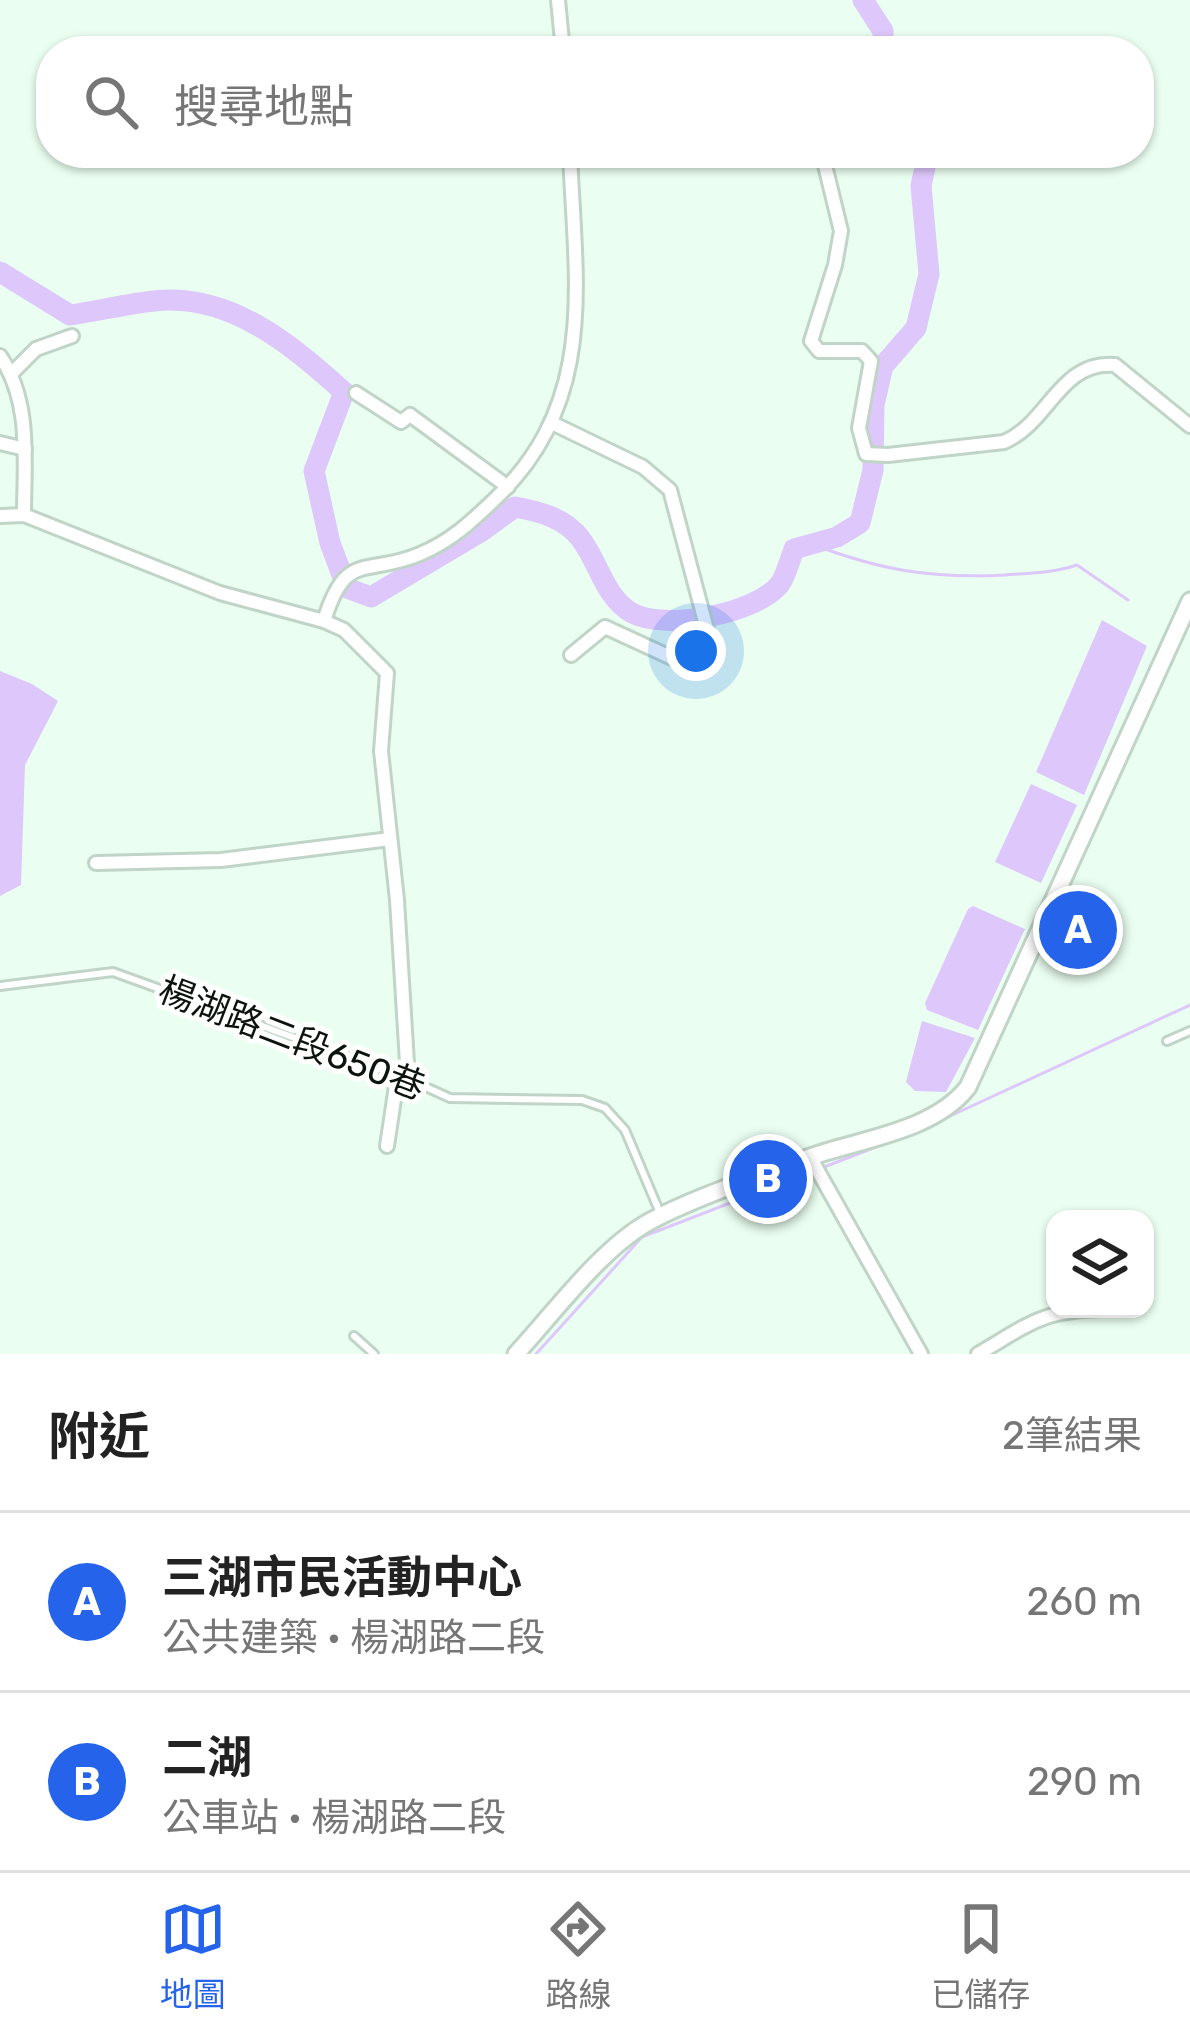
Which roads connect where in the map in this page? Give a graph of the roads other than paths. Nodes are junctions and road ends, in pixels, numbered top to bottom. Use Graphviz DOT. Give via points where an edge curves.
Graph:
graph roads {
  1 [pos="558,0"];
  2 [pos="561,36"];
  3 [pos="571,168"];
  4 [pos="826,168"];
  5 [pos="72,336"];
  6 [pos="0,356"];
  7 [pos="11,373"];
  8 [pos="356,393"];
  9 [pos="554,424"];
  10 [pos="1190,426"];
  11 [pos="0,443"];
  12 [pos="25,449"];
  13 [pos="508,487"];
  14 [pos="24,515"];
  15 [pos="0,516"];
  16 [pos="1190,601"];
  17 [pos="324,621"];
  18 [pos="571,655"];
  19 [pos="390,839"];
  20 [pos="96,863"];
  21 [pos="0,986"];
  22 [pos="1190,1030"];
  23 [pos="1167,1041"];
  24 [pos="408,1078"];
  25 [pos="387,1146"];
  26 [pos="810,1157"];
  27 [pos="662,1216"];
  28 [pos="1046,1315"];
  29 [pos="354,1336"];
  30 [pos="374,1354"];
  31 [pos="516,1354"];
  32 [pos="921,1354"];
  33 [pos="979,1354"];
  1 -- 2 [label="street"];
  3 -- 9 [label="street" via="576,307 567,388"];
  4 -- 10 [label="street" via="841,231 811,341 819,351 862,351 871,361 859,428 866,454 1004,442 1047,409 1067,379 1105,364"];
  5 -- 7 [label="street" via="37,349"];
  6 -- 7 [label="street"];
  7 -- 12 [label="street"];
  8 -- 13 [label="street" via="401,422 410,415"];
  9 -- 13 [label="street"];
  9 -- 18 [label="street" via="643,466 670,490 713,652 696,670 605,627"];
  11 -- 12 [label="street"];
  12 -- 14 [label="street"];
  13 -- 17 [label="street" via="455,536 350,574 334,587"];
  14 -- 15 [label="street"];
  14 -- 17 [label="street" via="220,593"];
  16 -- 26 [label="street" via="968,1087 955,1104 924,1119"];
  17 -- 19 [label="street" via="386,673 381,752"];
  19 -- 20 [label="street" via="221,860"];
  19 -- 24 [label="street"];
  21 -- 24 [label="lane, 楊湖路二段650巷" via="112,972"];
  22 -- 23 [label="lane"];
  24 -- 25 [label="street" via="396,1086"];
  24 -- 27 [label="lane, 楊湖路二段650巷" via="450,1098 582,1100 605,1108 625,1130"];
  26 -- 27 [label="street"];
  26 -- 32 [label="street"];
  27 -- 31 [label="street" via="618,1244"];
  28 -- 33 [label="street"];
  29 -- 30 [label="lane"];
}
